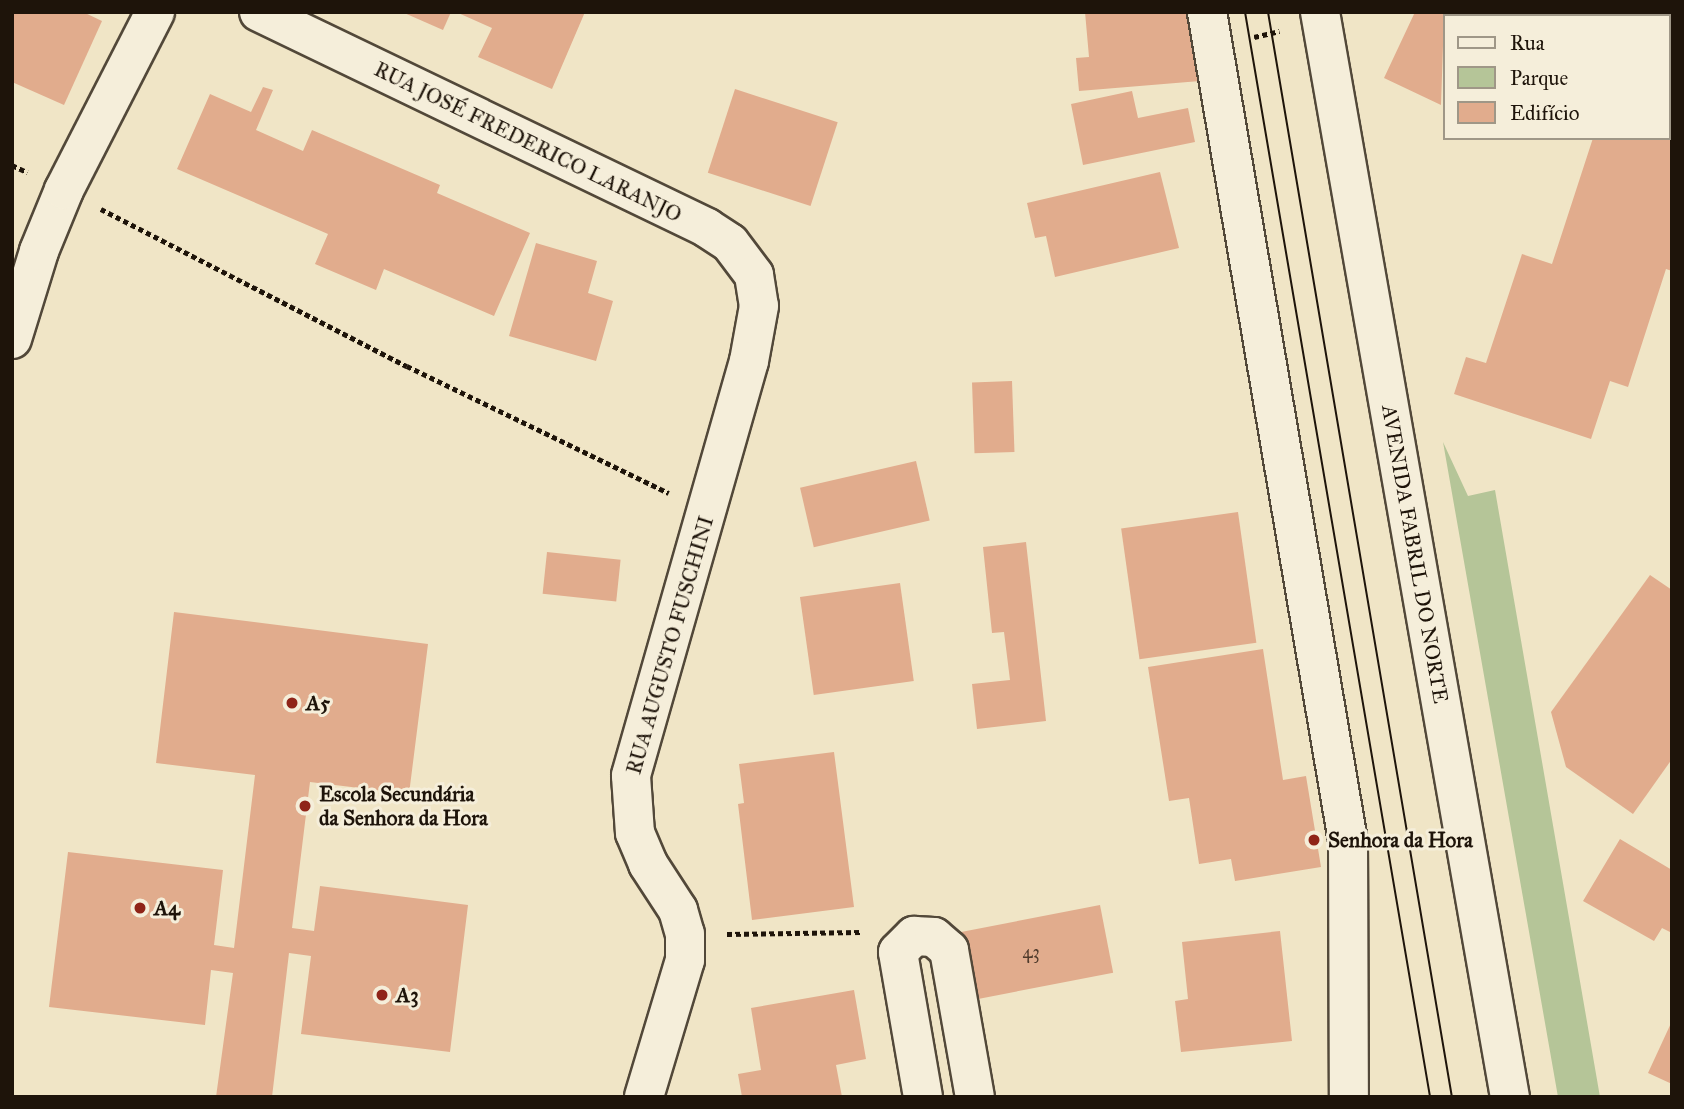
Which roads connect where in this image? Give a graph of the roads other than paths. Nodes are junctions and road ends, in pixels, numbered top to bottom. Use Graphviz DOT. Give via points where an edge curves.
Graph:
graph roads {
  1 [pos="155,12"];
  2 [pos="259,12"];
  3 [pos="1208,12"];
  4 [pos="1305,21"];
  5 [pos="759,306"];
  6 [pos="12,339"];
  7 [pos="644,1097"];
  8 [pos="923,1097"];
  9 [pos="975,1097"];
  10 [pos="1349,1097"];
  11 [pos="1510,1097"];
  1 -- 6 [label="street" via="64,190 39,251"];
  2 -- 5 [label="street, RUA JOSÉ FREDERICO LARANJO" via="707,228 730,243 754,275"];
  3 -- 10 [label="street" via="1348,841"];
  4 -- 11 [label="street, AVENIDA FABRIL DO NORTE"];
  5 -- 7 [label="street, RUA AUGUSTO FUSCHINI" via="709,512 631,776 635,833 648,864 678,910 685,934 685,960"];
  8 -- 9 [label="street" via="898,952 914,936 934,937 949,950"];
}
